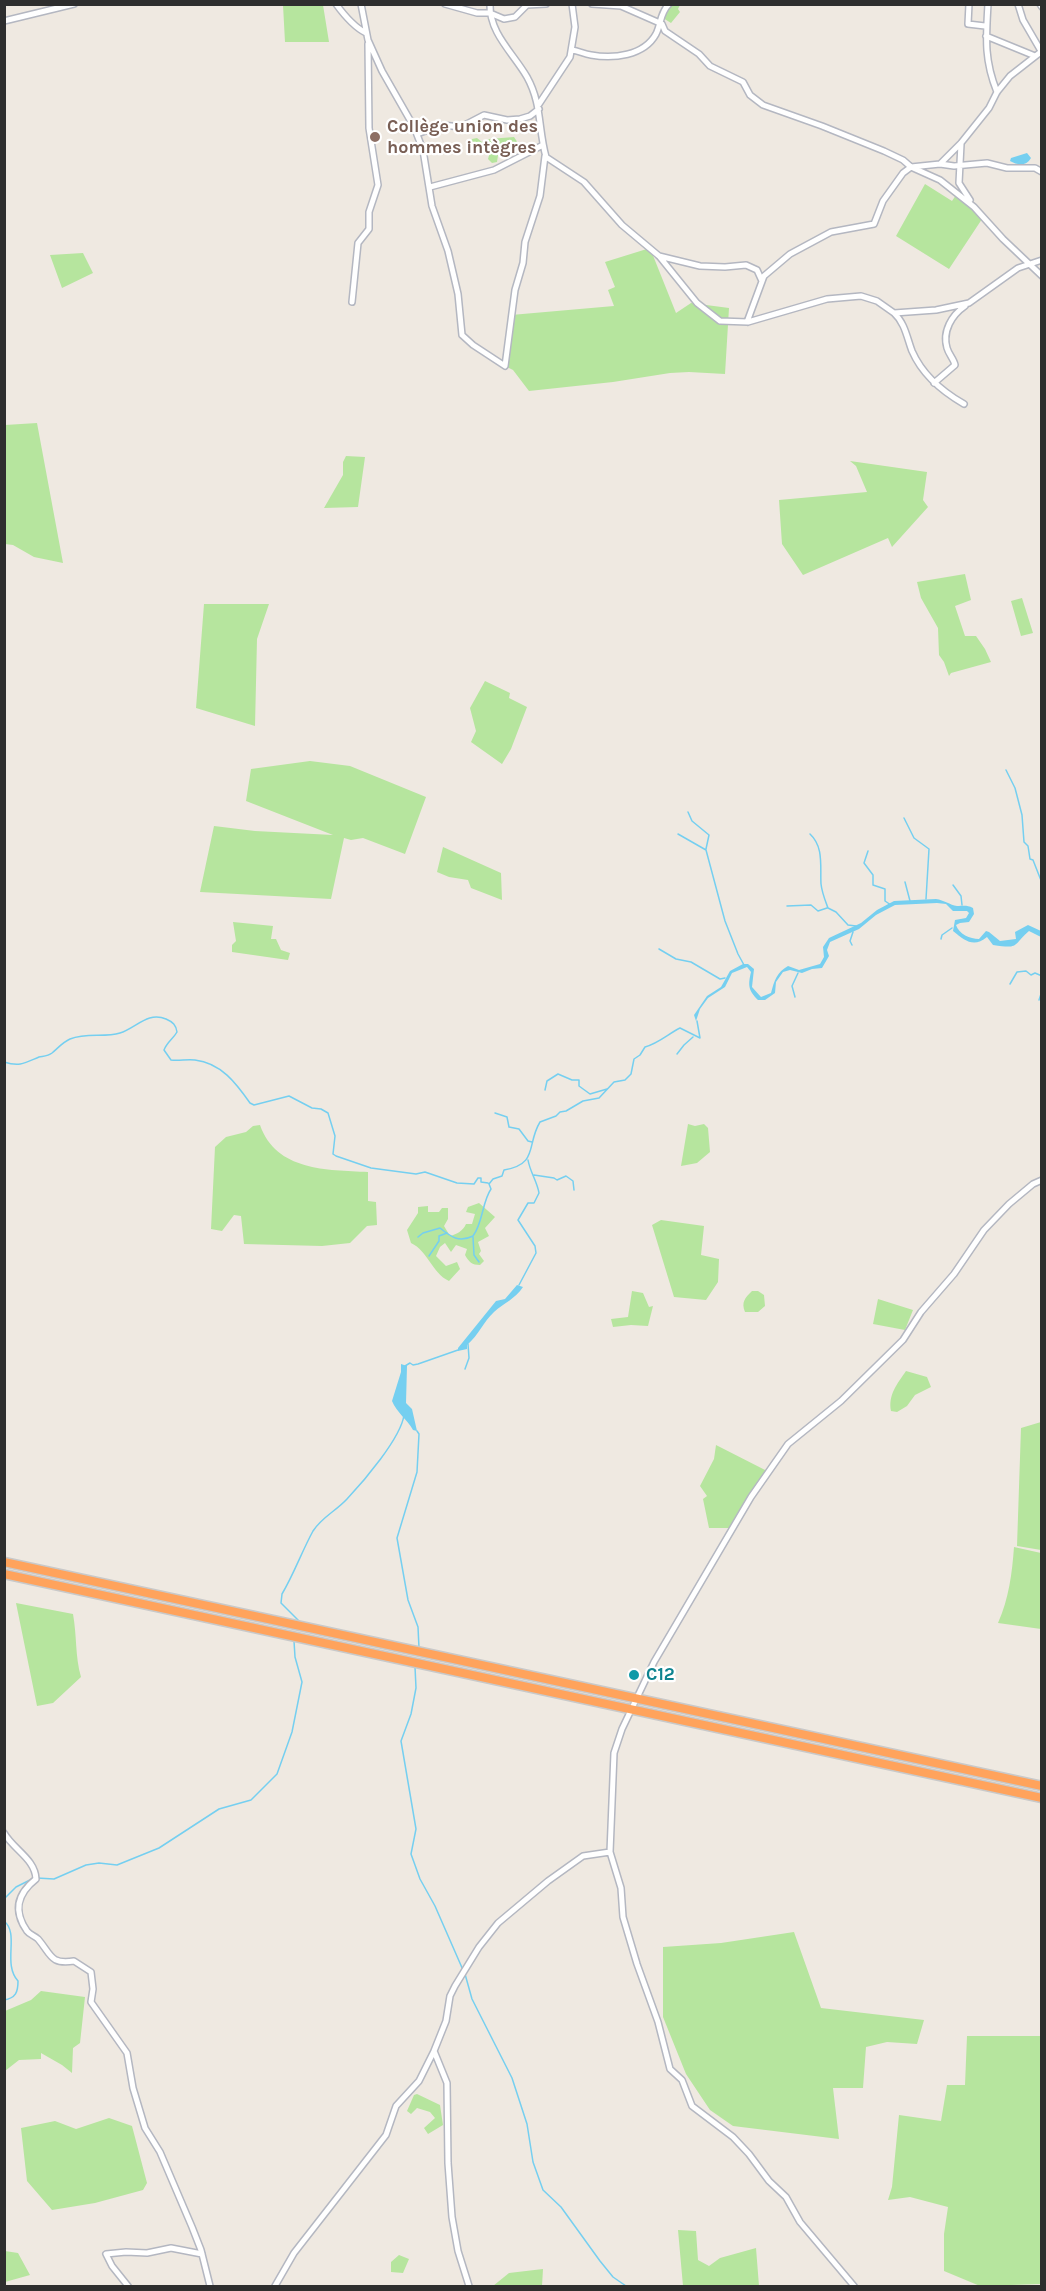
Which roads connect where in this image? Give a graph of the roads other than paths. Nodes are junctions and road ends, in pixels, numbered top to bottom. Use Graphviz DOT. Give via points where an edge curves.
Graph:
graph roads {
  1 [pos="74,4"];
  2 [pos="336,4"];
  3 [pos="361,4"];
  4 [pos="445,4"];
  5 [pos="490,4"];
  6 [pos="546,4"];
  7 [pos="572,4"];
  8 [pos="592,4"];
  9 [pos="669,4"];
  10 [pos="969,4"];
  11 [pos="988,4"];
  12 [pos="1018,4"];
  13 [pos="490,13"];
  14 [pos="4,21"];
  15 [pos="662,24"];
  16 [pos="985,26"];
  17 [pos="366,33"];
  18 [pos="986,36"];
  19 [pos="368,40"];
  20 [pos="572,50"];
  21 [pos="1041,51"];
  22 [pos="1035,56"];
  23 [pos="997,92"];
  24 [pos="539,107"];
  25 [pos="417,134"];
  26 [pos="961,142"];
  27 [pos="543,145"];
  28 [pos="545,154"];
  29 [pos="940,164"];
  30 [pos="960,165"];
  31 [pos="911,167"];
  32 [pos="1041,172"];
  33 [pos="430,187"];
  34 [pos="974,207"];
  35 [pos="658,256"];
  36 [pos="1041,260"];
  37 [pos="1029,264"];
  38 [pos="1041,276"];
  39 [pos="762,281"];
  40 [pos="352,302"];
  41 [pos="969,303"];
  42 [pos="894,314"];
  43 [pos="747,322"];
  44 [pos="934,383"];
  45 [pos="964,404"];
  46 [pos="1041,1180"];
  47 [pos="4,1562"];
  48 [pos="4,1574"];
  49 [pos="631,1709"];
  50 [pos="1041,1786"];
  51 [pos="1041,1798"];
  52 [pos="4,1833"];
  53 [pos="610,1852"];
  54 [pos="434,2051"];
  55 [pos="202,2254"];
  56 [pos="128,2286"];
  57 [pos="210,2286"];
  58 [pos="275,2286"];
  59 [pos="469,2286"];
  60 [pos="854,2286"];
  1 -- 14 [label="street"];
  2 -- 17 [label="street"];
  3 -- 17 [label="street"];
  4 -- 13 [label="street"];
  5 -- 13 [label="street"];
  6 -- 13 [label="street" via="527,5 515,17 506,19"];
  7 -- 20 [label="street"];
  8 -- 15 [label="street" via="621,6"];
  9 -- 15 [label="street" via="661,17"];
  10 -- 16 [label="street" via="968,24"];
  11 -- 16 [label="street"];
  12 -- 21 [label="street"];
  13 -- 24 [label="street"];
  15 -- 20 [label="street" via="649,43 628,54 600,56"];
  15 -- 31 [label="street" via="665,31 710,66 745,84 750,95 763,105 884,151"];
  16 -- 18 [label="street"];
  17 -- 19 [label="street"];
  18 -- 22 [label="street"];
  18 -- 23 [label="street" via="988,66"];
  19 -- 25 [label="street"];
  19 -- 40 [label="street" via="369,128 378,185 369,212 369,229 358,243"];
  20 -- 24 [label="street"];
  21 -- 22 [label="street"];
  22 -- 23 [label="street"];
  23 -- 26 [label="street"];
  24 -- 25 [label="street" via="520,119 484,115 461,127 442,124"];
  24 -- 27 [label="street"];
  25 -- 33 [label="street"];
  26 -- 29 [label="street"];
  26 -- 30 [label="street"];
  27 -- 28 [label="street"];
  27 -- 33 [label="street" via="494,170"];
  28 -- 33 [label="street" via="540,196 515,290 505,366 462,335 458,294"];
  28 -- 35 [label="street" via="551,162 585,182 622,225"];
  29 -- 30 [label="street"];
  29 -- 31 [label="street"];
  30 -- 32 [label="street" via="987,162"];
  30 -- 34 [label="street" via="960,185"];
  31 -- 34 [label="street" via="940,180"];
  31 -- 39 [label="street" via="883,201 874,224 820,238 790,254"];
  34 -- 37 [label="street"];
  35 -- 39 [label="street" via="700,266 746,265 757,270"];
  35 -- 43 [label="street" via="697,303 720,321"];
  36 -- 37 [label="street"];
  37 -- 38 [label="street"];
  37 -- 41 [label="street"];
  39 -- 43 [label="street"];
  41 -- 42 [label="street"];
  41 -- 44 [label="street" via="954,315 947,332 947,347 955,366"];
  42 -- 43 [label="street" via="877,301 849,296"];
  42 -- 44 [label="street" via="913,353"];
  44 -- 45 [label="street"];
  46 -- 49 [label="street" via="1009,1204 984,1230 903,1340 841,1401 788,1444 735,1523"];
  47 -- 50 [label="highway"];
  48 -- 49 [label="highway"];
  49 -- 51 [label="highway"];
  49 -- 53 [label="street" via="614,1753"];
  52 -- 55 [label="street" via="35,1871 36,1879 18,1902 21,1923 50,1958 63,1963 74,1961 91,1972 91,2002 128,2053 145,2128 160,2152"];
  53 -- 54 [label="street" via="583,1856 498,1923 450,1996 446,2021"];
  53 -- 60 [label="street" via="621,1888 623,1917 670,2069 682,2080 692,2106 743,2147"];
  54 -- 58 [label="street" via="419,2081 396,2106 386,2135 294,2253"];
  54 -- 59 [label="street" via="447,2083 452,2217"];
  55 -- 56 [label="street" via="171,2247 147,2253 106,2254"];
  55 -- 57 [label="street"];
}
